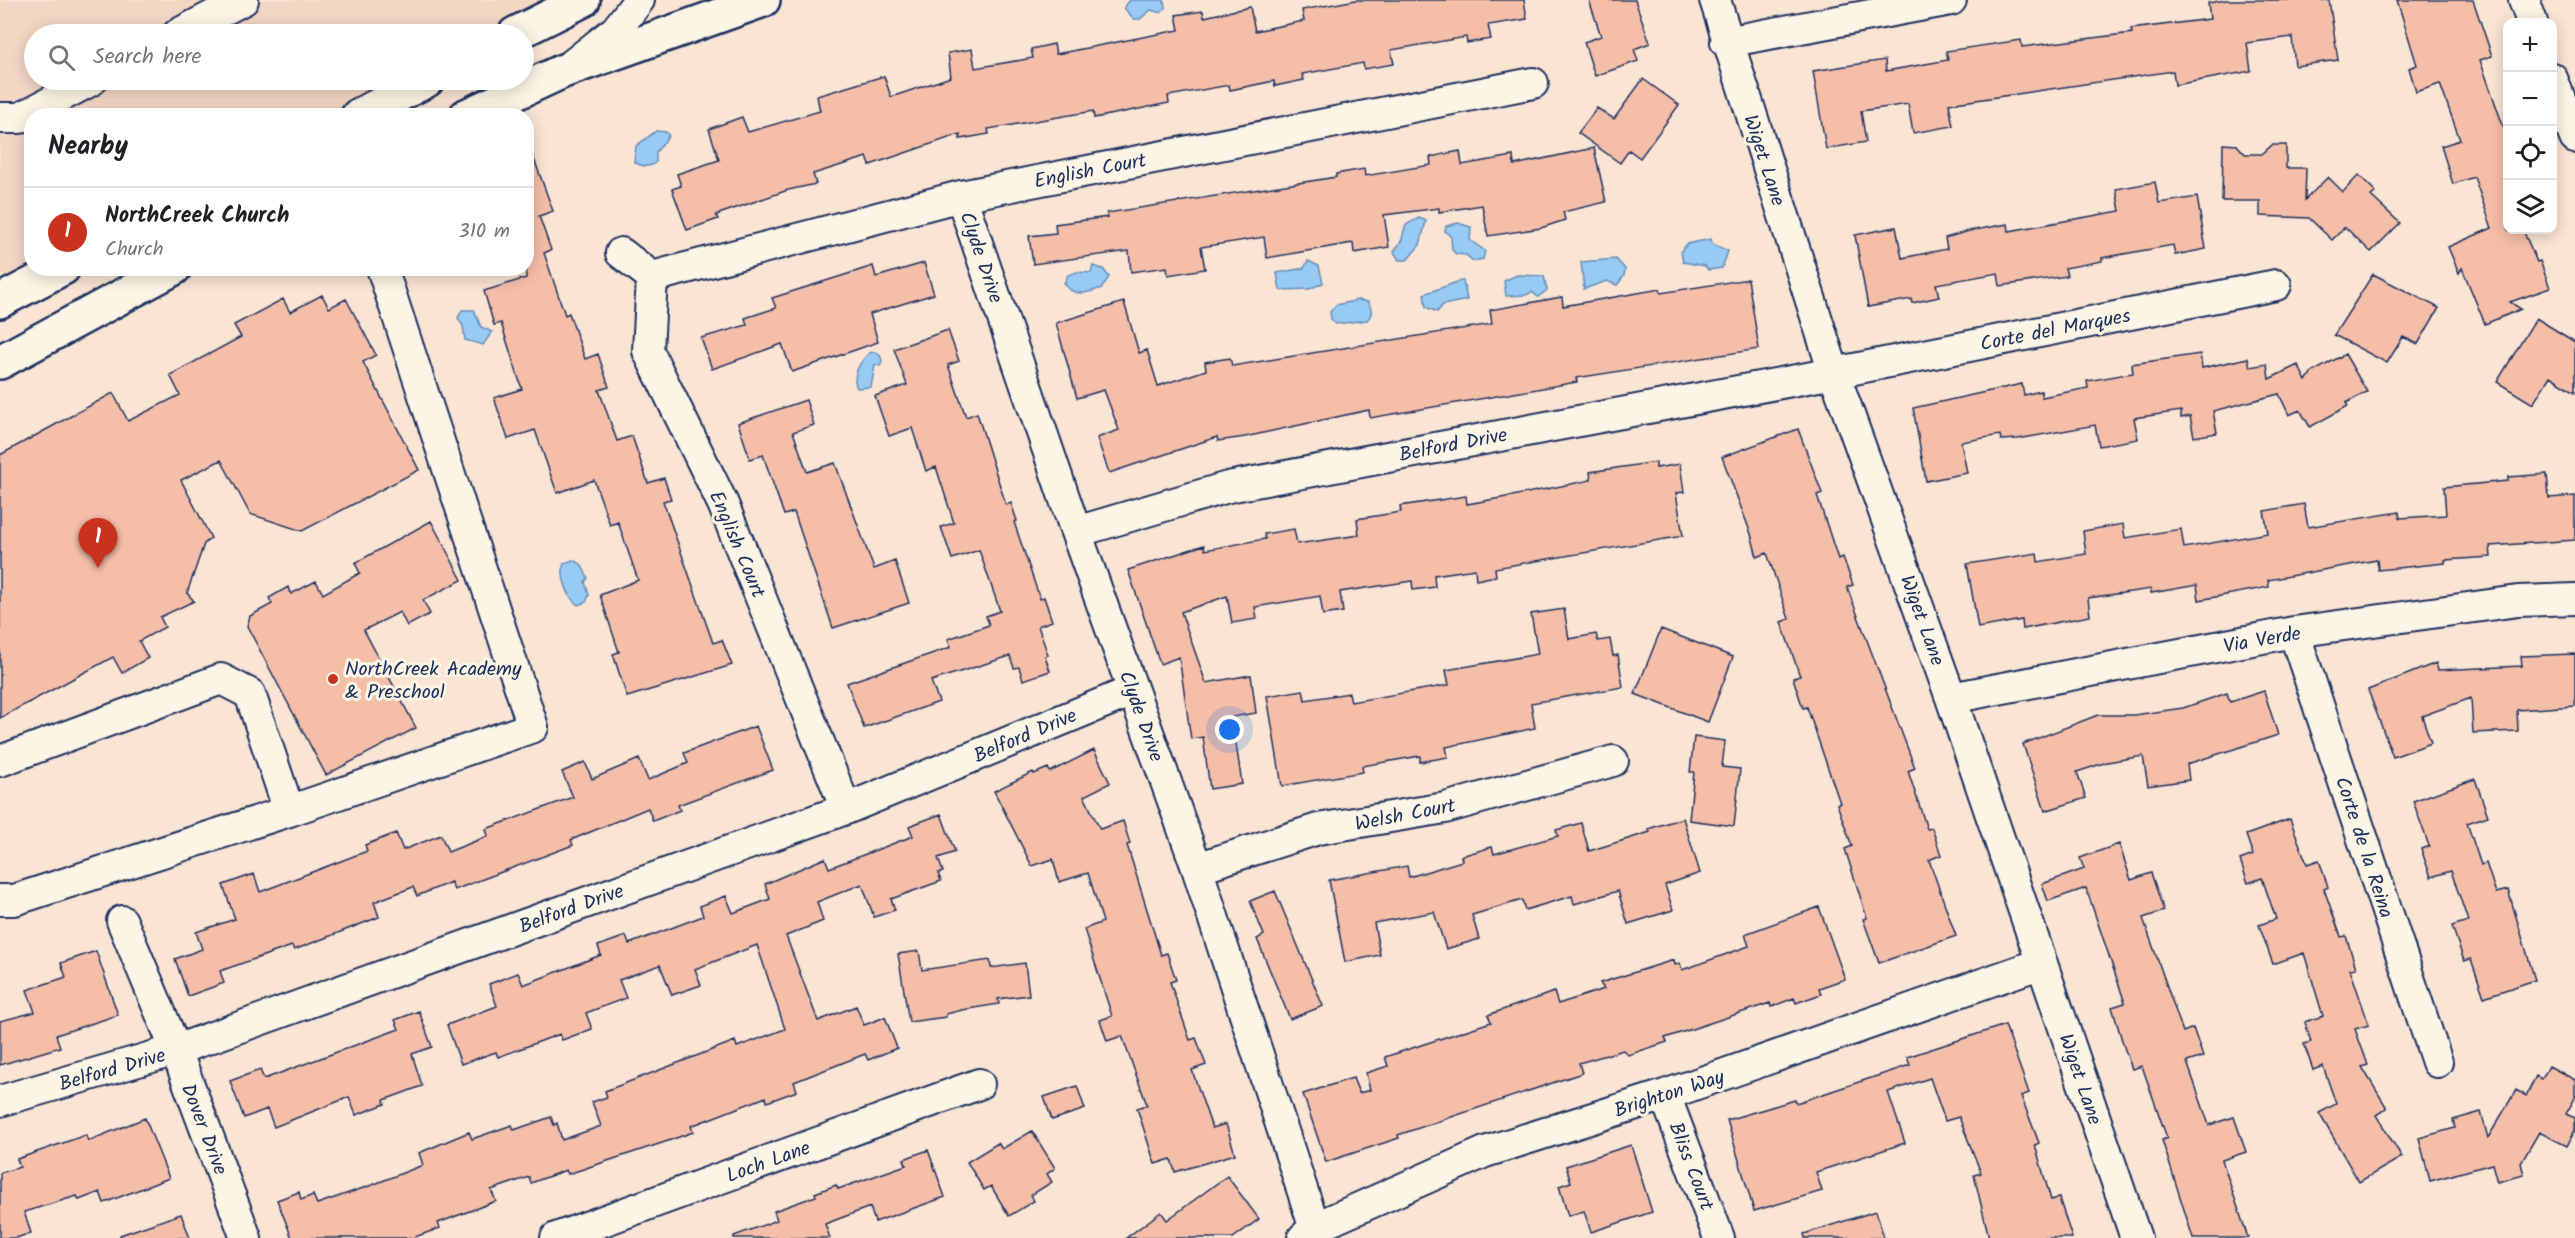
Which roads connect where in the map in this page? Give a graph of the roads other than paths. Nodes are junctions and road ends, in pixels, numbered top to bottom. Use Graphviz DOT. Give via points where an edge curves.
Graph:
graph roads {
  1 [pos="243,0"];
  2 [pos="583,0"];
  3 [pos="639,0"];
  4 [pos="763,0"];
  5 [pos="1714,0"];
  6 [pos="1951,0"];
  7 [pos="2524,0"];
  8 [pos="2531,18"];
  9 [pos="197,24"];
  10 [pos="534,24"];
  11 [pos="1726,42"];
  12 [pos="563,71"];
  13 [pos="1533,83"];
  14 [pos="534,84"];
  15 [pos="2557,89"];
  16 [pos="74,90"];
  17 [pos="408,90"];
  18 [pos="522,90"];
  19 [pos="39,108"];
  20 [pos="373,108"];
  21 [pos="483,108"];
  22 [pos="24,116"];
  23 [pos="0,118"];
  24 [pos="2575,138"];
  25 [pos="961,196"];
  26 [pos="621,254"];
  27 [pos="48,276"];
  28 [pos="159,276"];
  29 [pos="385,276"];
  30 [pos="652,277"];
  31 [pos="2276,285"];
  32 [pos="0,301"];
  33 [pos="0,362"];
  34 [pos="1834,373"];
  35 [pos="1076,532"];
  36 [pos="2575,599"];
  37 [pos="2294,632"];
  38 [pos="1132,690"];
  39 [pos="1951,698"];
  40 [pos="0,761"];
  41 [pos="1613,761"];
  42 [pos="846,809"];
  43 [pos="289,811"];
  44 [pos="1197,868"];
  45 [pos="0,900"];
  46 [pos="122,921"];
  47 [pos="2042,963"];
  48 [pos="176,1050"];
  49 [pos="2437,1062"];
  50 [pos="979,1084"];
  51 [pos="1665,1095"];
  52 [pos="0,1101"];
  53 [pos="1312,1235"];
  54 [pos="246,1238"];
  55 [pos="556,1238"];
  56 [pos="1719,1238"];
  57 [pos="2136,1238"];
  1 -- 9 [label="street"];
  2 -- 10 [label="highway"];
  3 -- 12 [label="street" via="616,30"];
  4 -- 12 [label="highway"];
  5 -- 11 [label="street, Wiget Lane"];
  6 -- 11 [label="street"];
  7 -- 8 [label="street"];
  11 -- 34 [label="street, Wiget Lane"];
  12 -- 14 [label="highway"];
  13 -- 25 [label="street, English Court"];
  15 -- 24 [label="street"];
  16 -- 19 [label="street"];
  17 -- 20 [label="highway"];
  18 -- 21 [label="highway"];
  22 -- 23 [label="street"];
  25 -- 30 [label="street, English Court"];
  25 -- 35 [label="street, Clyde Drive"];
  26 -- 30 [label="street"];
  27 -- 32 [label="highway"];
  28 -- 33 [label="highway"];
  29 -- 43 [label="street" via="532,728"];
  30 -- 42 [label="street, English Court" via="648,351 723,504"];
  31 -- 34 [label="street, Corte del Marques"];
  34 -- 35 [label="street, Belford Drive" via="1228,487"];
  34 -- 39 [label="street, Wiget Lane"];
  35 -- 38 [label="street, Clyde Drive"];
  36 -- 37 [label="street, Via Verde" via="2518,601"];
  37 -- 39 [label="street, Via Verde"];
  37 -- 49 [label="street, Corte de la Reina"];
  38 -- 42 [label="street, Belford Drive"];
  38 -- 44 [label="street, Clyde Drive"];
  39 -- 47 [label="street, Wiget Lane"];
  40 -- 43 [label="street" via="220,679 250,694"];
  41 -- 44 [label="street, Welsh Court" via="1445,808 1318,829"];
  42 -- 48 [label="street, Belford Drive"];
  43 -- 45 [label="street" via="14,900"];
  44 -- 53 [label="street, Clyde Drive"];
  46 -- 48 [label="street, Dover Drive"];
  47 -- 51 [label="street, Brighton Way"];
  47 -- 57 [label="street, Wiget Lane"];
  48 -- 52 [label="street, Belford Drive"];
  48 -- 54 [label="street, Dover Drive"];
  50 -- 55 [label="street, Loch Lane"];
  51 -- 53 [label="street, Brighton Way" via="1485,1152"];
  51 -- 56 [label="street, Bliss Court"];
}
